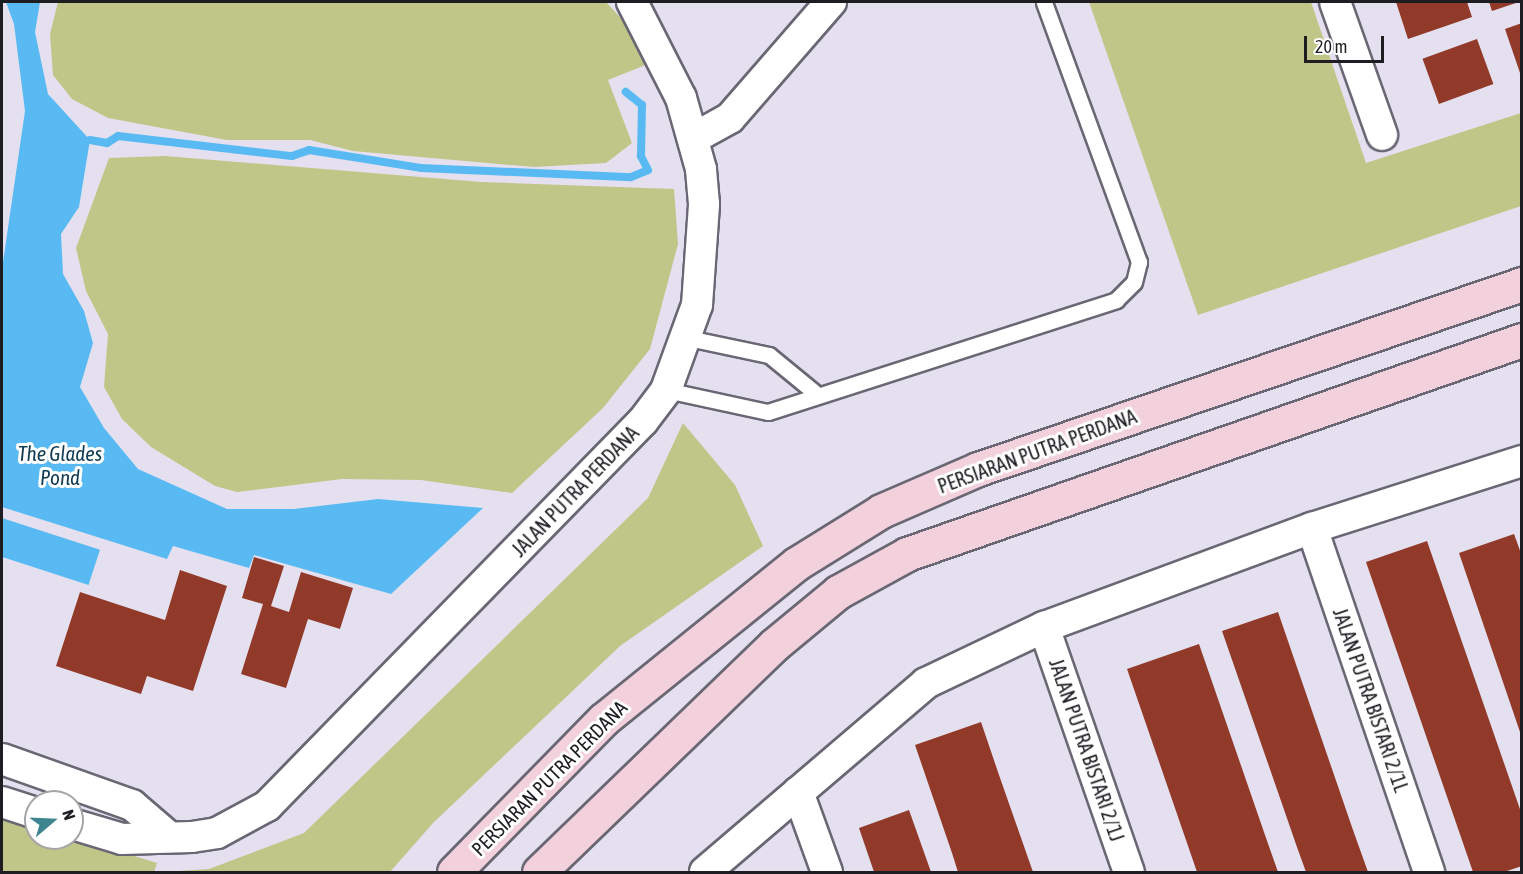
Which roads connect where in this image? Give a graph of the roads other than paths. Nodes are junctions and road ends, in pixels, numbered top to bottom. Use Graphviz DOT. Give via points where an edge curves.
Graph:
graph roads {
  1 [pos="632,2"];
  2 [pos="831,2"];
  3 [pos="1044,2"];
  4 [pos="1335,2"];
  5 [pos="1382,135"];
  6 [pos="694,138"];
  7 [pos="1521,284"];
  8 [pos="688,338"];
  9 [pos="1521,340"];
  10 [pos="666,390"];
  11 [pos="814,392"];
  12 [pos="1521,461"];
  13 [pos="1312,528"];
  14 [pos="1044,627"];
  15 [pos="2,759"];
  16 [pos="798,792"];
  17 [pos="2,802"];
  18 [pos="24,809"];
  19 [pos="84,828"];
  20 [pos="168,836"];
  21 [pos="454,873"];
  22 [pos="538,873"];
  23 [pos="705,873"];
  24 [pos="827,873"];
  25 [pos="1130,873"];
  26 [pos="1429,873"];
  1 -- 6 [label="street, JALAN PUTRA PERDANA" via="666,58"];
  2 -- 6 [label="street" via="730,118"];
  3 -- 11 [label="lane" via="1139,262 1134,282 1116,300"];
  4 -- 5 [label="street"];
  6 -- 8 [label="street, JALAN PUTRA PERDANA" via="706,233"];
  7 -- 21 [label="main road, PERSIARAN PUTRA PERDANA" via="978,469 882,511 796,564 604,719"];
  8 -- 10 [label="street, JALAN PUTRA PERDANA"];
  8 -- 11 [label="lane" via="770,355"];
  9 -- 22 [label="main road" via="907,554 838,591 774,645"];
  10 -- 11 [label="lane" via="768,411"];
  10 -- 20 [label="street, JALAN PUTRA PERDANA" via="643,422 267,806 217,833"];
  12 -- 13 [label="street"];
  13 -- 14 [label="street"];
  13 -- 26 [label="street, JALAN PUTRA BISTARI 2/1L"];
  14 -- 16 [label="street" via="926,683"];
  14 -- 25 [label="street, JALAN PUTRA BISTARI 2/1J"];
  15 -- 20 [label="street" via="132,805"];
  16 -- 23 [label="street"];
  16 -- 24 [label="street"];
  17 -- 18 [label="street"];
  19 -- 20 [label="street, JALAN PUTRA PERDANA" via="122,840"];
}
